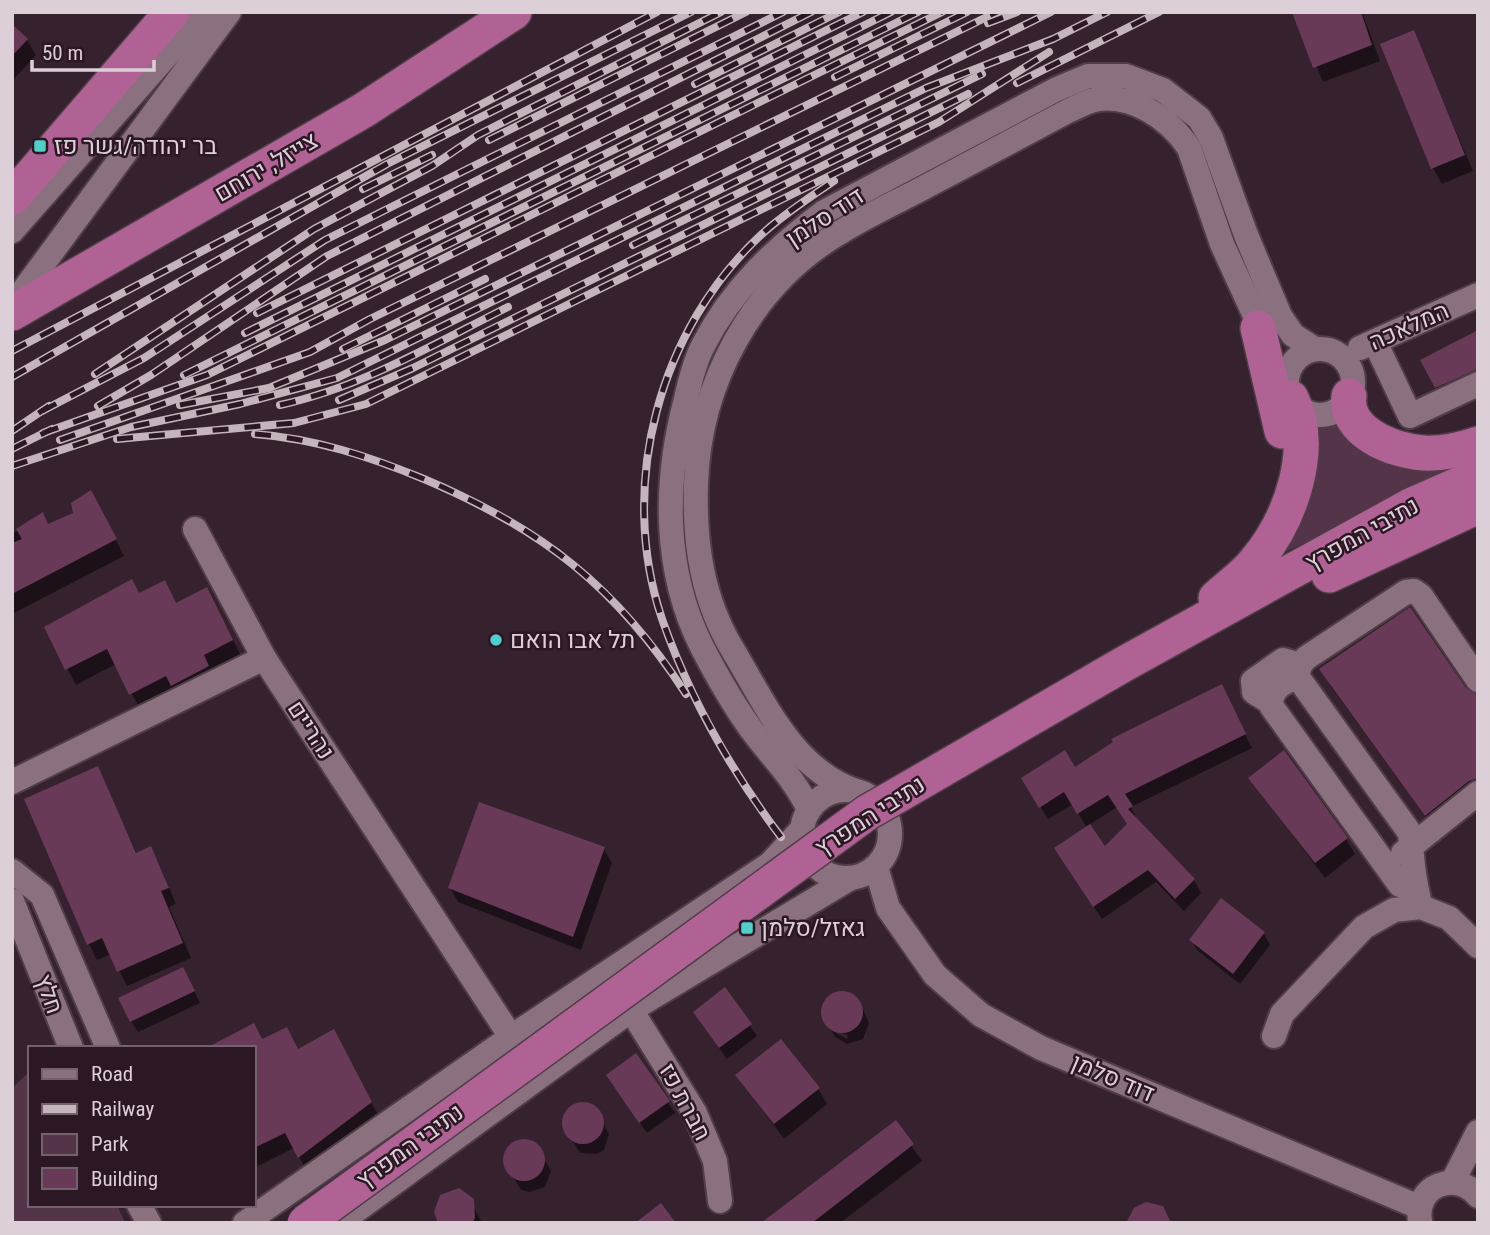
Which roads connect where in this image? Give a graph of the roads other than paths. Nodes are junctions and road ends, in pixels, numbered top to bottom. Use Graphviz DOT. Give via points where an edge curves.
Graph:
graph roads {
  1 [pos="172,12"];
  2 [pos="190,12"];
  3 [pos="205,12"];
  4 [pos="229,12"];
  5 [pos="514,12"];
  6 [pos="135,90"];
  7 [pos="12,198"];
  8 [pos="12,231"];
  9 [pos="1478,295"];
  10 [pos="12,306"];
  11 [pos="12,313"];
  12 [pos="1258,328"];
  13 [pos="1375,342"];
  14 [pos="1315,349"];
  15 [pos="1340,356"];
  16 [pos="1478,384"];
  17 [pos="1289,392"];
  18 [pos="1349,396"];
  19 [pos="1478,444"];
  20 [pos="1478,475"];
  21 [pos="1478,506"];
  22 [pos="195,529"];
  23 [pos="1254,563"];
  24 [pos="264,658"];
  25 [pos="1124,664"];
  26 [pos="1298,671"];
  27 [pos="1478,680"];
  28 [pos="12,782"];
  29 [pos="856,791"];
  30 [pos="1478,793"];
  31 [pos="907,803"];
  32 [pos="805,820"];
  33 [pos="1411,846"];
  34 [pos="770,864"];
  35 [pos="1386,866"];
  36 [pos="876,867"];
  37 [pos="12,871"];
  38 [pos="849,878"];
  39 [pos="1418,899"];
  40 [pos="12,901"];
  41 [pos="12,943"];
  42 [pos="1478,946"];
  43 [pos="631,1010"];
  44 [pos="58,1021"];
  45 [pos="1275,1036"];
  46 [pos="511,1037"];
  47 [pos="70,1046"];
  48 [pos="107,1046"];
  49 [pos="1478,1132"];
  50 [pos="1453,1181"];
  51 [pos="1478,1196"];
  52 [pos="720,1201"];
  53 [pos="140,1207"];
  54 [pos="1420,1215"];
  55 [pos="149,1223"];
  56 [pos="245,1223"];
  57 [pos="305,1223"];
  58 [pos="337,1223"];
  1 -- 7 [label="highway"];
  2 -- 6 [label="street"];
  3 -- 6 [label="street"];
  4 -- 10 [label="street"];
  5 -- 11 [label="highway, צייזל, ירוחם" via="364,110"];
  6 -- 8 [label="street"];
  9 -- 13 [label="street, המלאכה"];
  12 -- 17 [label="street, דוד סלמן" via="1283,371"];
  12 -- 23 [label="highway" via="1284,441 1284,482 1273,524"];
  12 -- 29 [label="street, דוד סלמן" via="1189,148 1180,134 1151,111 1121,101 1094,100 1055,118 837,233 778,282 740,330 725,356 712,396 696,471 698,552 724,636 769,712 821,776"];
  13 -- 15 [label="street, המלאכה"];
  13 -- 16 [label="street" via="1410,416"];
  14 -- 15 [label="street"];
  14 -- 17 [label="street" via="1291,366"];
  14 -- 32 [label="street, דוד סלמן" via="1293,335 1280,316 1211,138 1199,118 1163,90 1126,76 1088,76 1057,89 824,212 760,265 702,346 677,433 670,522 681,589 702,647 749,726 801,793"];
  15 -- 18 [label="street" via="1352,374"];
  17 -- 18 [label="street" via="1297,406 1315,414 1335,410"];
  17 -- 23 [label="highway" via="1301,417 1302,450 1273,539"];
  18 -- 19 [label="highway" via="1347,408 1354,423 1384,443 1404,450 1443,453"];
  20 -- 25 [label="highway, נתיבי המפרץ" via="1410,506"];
  21 -- 31 [label="highway, נתיבי המפרץ" via="1274,601"];
  22 -- 24 [label="street, נהריים"];
  23 -- 25 [label="highway" via="1215,599"];
  24 -- 28 [label="street"];
  24 -- 46 [label="street, נהריים"];
  25 -- 31 [label="highway, נתיבי המפרץ"];
  26 -- 27 [label="street" via="1406,592 1414,591"];
  26 -- 33 [label="street" via="1410,833"];
  26 -- 35 [label="street" via="1270,702"];
  29 -- 32 [label="street" via="829,793"];
  29 -- 36 [label="street" via="868,796 886,816 889,843"];
  30 -- 33 [label="street"];
  31 -- 57 [label="highway, נתיבי המפרץ, bridge" via="846,829"];
  31 -- 58 [label="highway, נתיבי המפרץ"];
  32 -- 34 [label="street"];
  32 -- 38 [label="street" via="802,842 814,865 824,873"];
  33 -- 35 [label="street"];
  33 -- 39 [label="street"];
  34 -- 43 [label="street" via="738,913 641,981"];
  34 -- 46 [label="street"];
  35 -- 39 [label="street"];
  36 -- 38 [label="street"];
  36 -- 54 [label="street, דוד סלמן" via="888,908 935,975 981,1015 1041,1048"];
  37 -- 48 [label="street" via="42,895"];
  38 -- 43 [label="street"];
  39 -- 42 [label="street" via="1449,918"];
  39 -- 45 [label="street" via="1364,927 1282,1014"];
  40 -- 44 [label="street, חלץ"];
  41 -- 44 [label="street"];
  43 -- 52 [label="street, חברת פז" via="695,1113 715,1161"];
  43 -- 58 [label="street"];
  44 -- 47 [label="street, חלץ"];
  46 -- 56 [label="street"];
  49 -- 50 [label="street"];
  50 -- 51 [label="street"];
  50 -- 54 [label="street" via="1428,1191"];
  53 -- 55 [label="street"];
}
